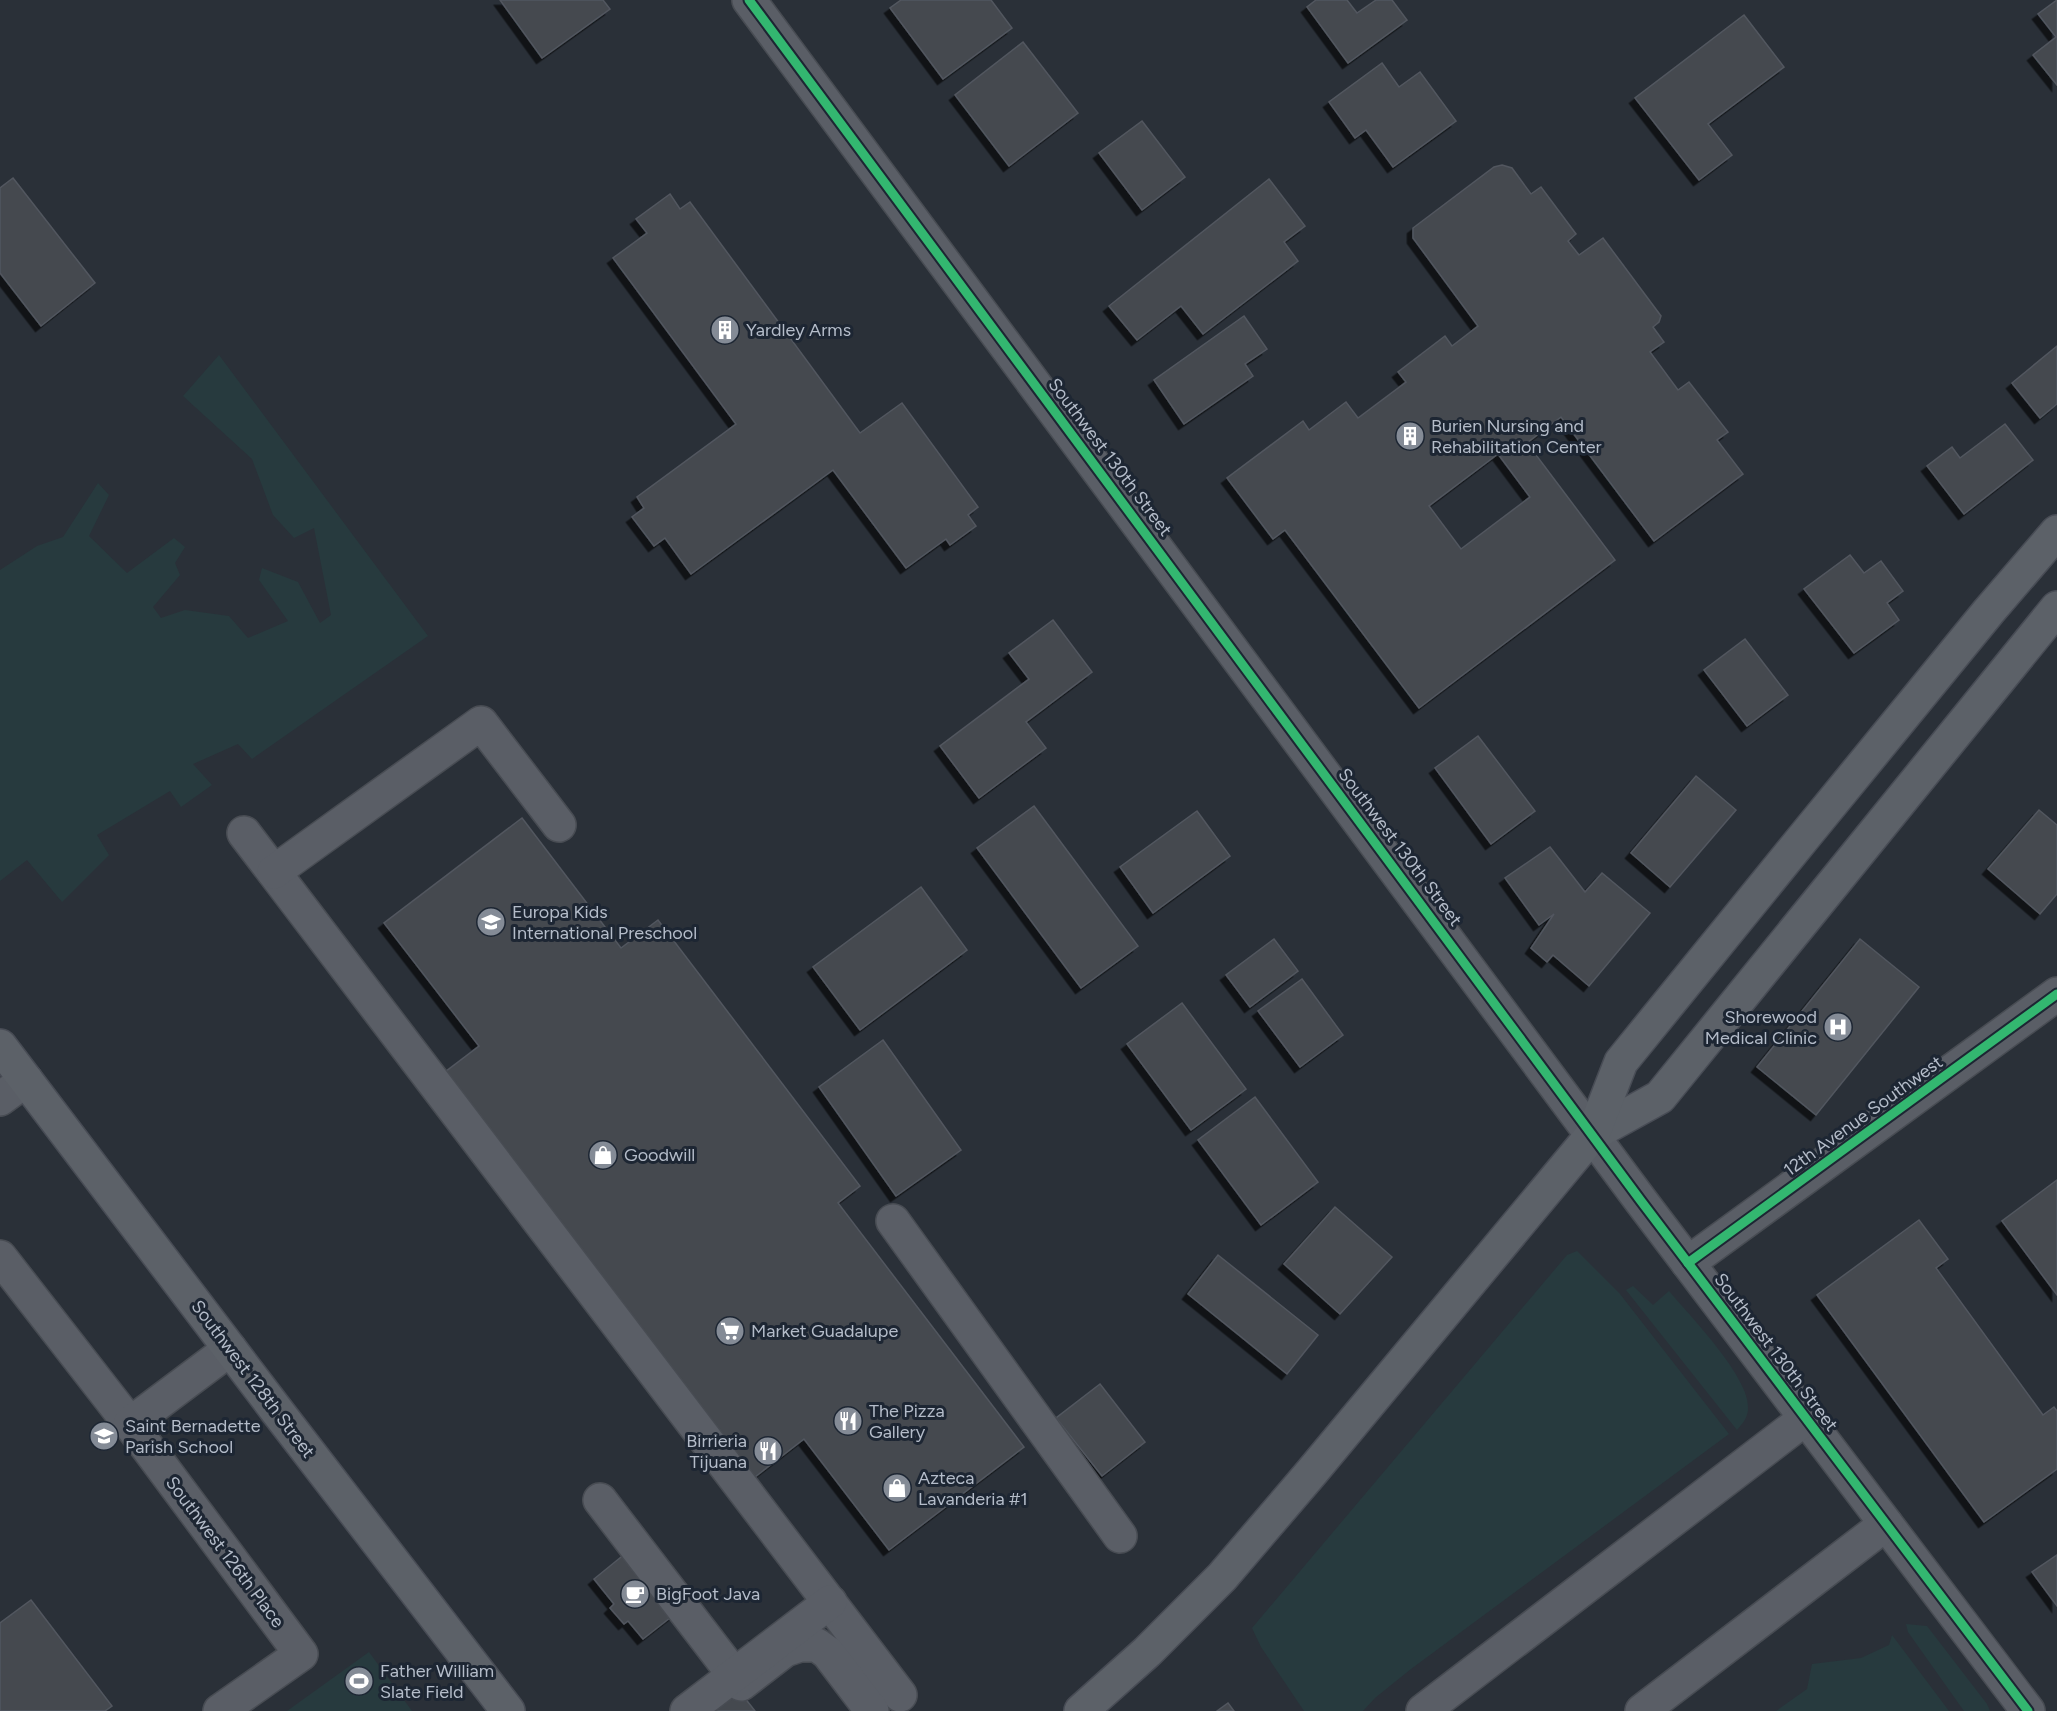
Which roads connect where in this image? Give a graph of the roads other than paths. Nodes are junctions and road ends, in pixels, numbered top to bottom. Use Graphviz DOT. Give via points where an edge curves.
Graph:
graph roads {
  1 [pos="749,0"];
  2 [pos="2057,532"];
  3 [pos="2057,608"];
  4 [pos="559,825"];
  5 [pos="244,833"];
  6 [pos="274,872"];
  7 [pos="2057,994"];
  8 [pos="0,1046"];
  9 [pos="13,1089"];
  10 [pos="1593,1134"];
  11 [pos="893,1221"];
  12 [pos="0,1257"];
  13 [pos="1688,1263"];
  14 [pos="231,1349"];
  15 [pos="1806,1418"];
  16 [pos="130,1424"];
  17 [pos="600,1500"];
  18 [pos="1886,1524"];
  19 [pos="1120,1536"];
  20 [pos="830,1602"];
  21 [pos="734,1675"];
  22 [pos="900,1695"];
  23 [pos="1091,1708"];
  24 [pos="220,1711"];
  25 [pos="508,1711"];
  26 [pos="687,1711"];
  27 [pos="872,1711"];
  28 [pos="1423,1711"];
  29 [pos="1642,1711"];
  30 [pos="2028,1711"];
  1 -- 10 [label="street, Southwest 130th Street"];
  2 -- 10 [label="main road" via="1621,1062"];
  3 -- 10 [label="main road" via="1660,1097"];
  4 -- 6 [label="street" via="481,723"];
  5 -- 6 [label="street"];
  6 -- 20 [label="street"];
  7 -- 13 [label="street, 12th Avenue Southwest"];
  8 -- 9 [label="main road, Southwest 128th Street"];
  9 -- 14 [label="main road, Southwest 128th Street"];
  10 -- 13 [label="street, Southwest 130th Street"];
  10 -- 23 [label="main road" via="1222,1577"];
  11 -- 19 [label="street"];
  12 -- 16 [label="street, Southwest 126th Place"];
  13 -- 15 [label="street, Southwest 130th Street"];
  14 -- 16 [label="street"];
  14 -- 25 [label="main road, Southwest 128th Street"];
  15 -- 18 [label="street, Southwest 130th Street"];
  15 -- 28 [label="street"];
  16 -- 24 [label="street, Southwest 126th Place" via="301,1654"];
  17 -- 21 [label="street"];
  18 -- 29 [label="street"];
  18 -- 30 [label="street, Southwest 130th Street"];
  20 -- 21 [label="street"];
  20 -- 22 [label="street"];
  21 -- 26 [label="street"];
  21 -- 27 [label="street" via="741,1684 785,1650 817,1645 828,1653"];
}
